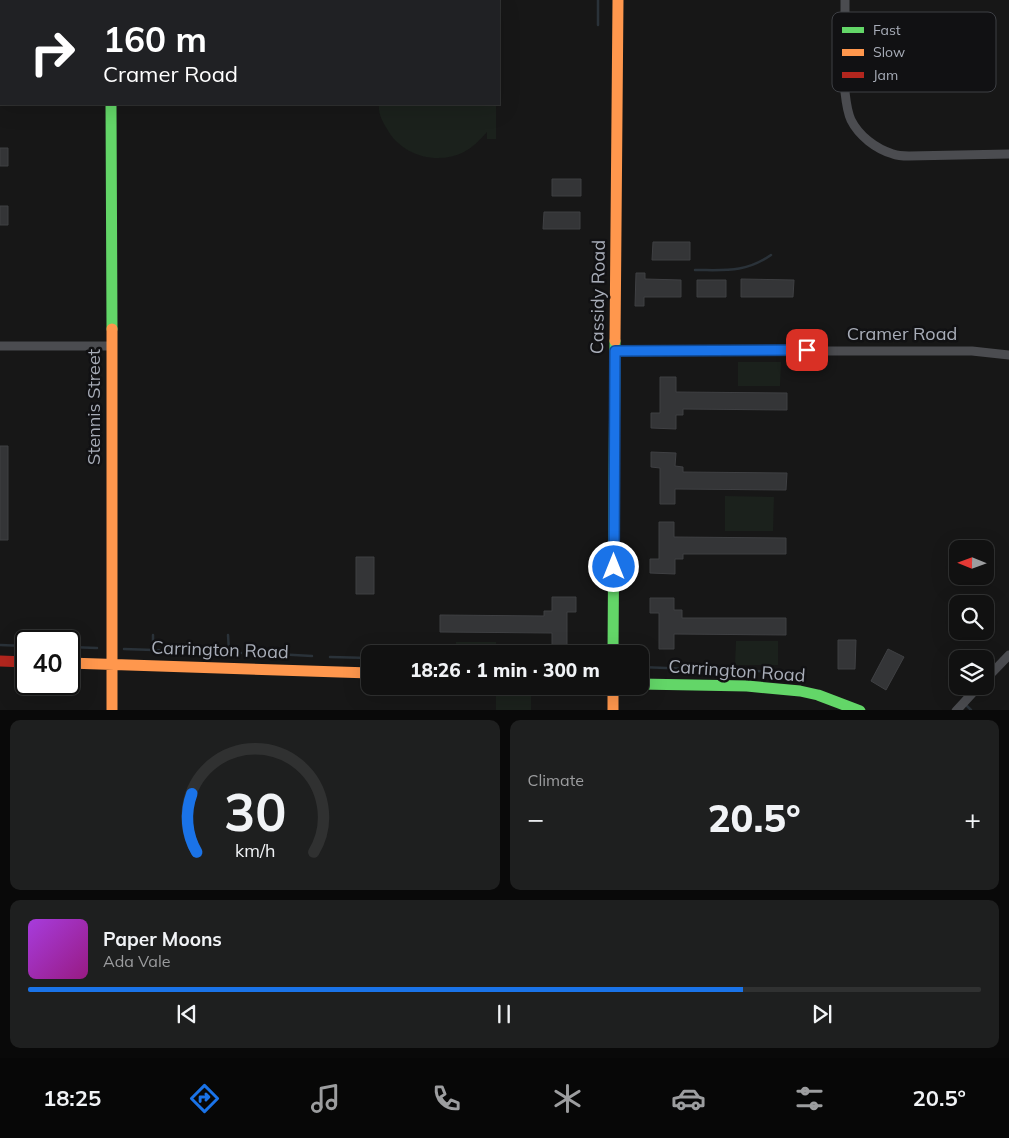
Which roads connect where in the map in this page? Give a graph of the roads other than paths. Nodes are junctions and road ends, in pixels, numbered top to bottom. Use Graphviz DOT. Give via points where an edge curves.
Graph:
graph roads {
  1 [pos="618,0"];
  2 [pos="845,92"];
  3 [pos="111,105"];
  4 [pos="1009,154"];
  5 [pos="0,346"];
  6 [pos="111,346"];
  7 [pos="615,351"];
  8 [pos="1009,355"];
  9 [pos="613,645"];
  10 [pos="1009,655"];
  11 [pos="0,661"];
  12 [pos="15,662"];
  13 [pos="80,664"];
  14 [pos="112,665"];
  15 [pos="994,671"];
  16 [pos="361,673"];
  17 [pos="649,684"];
  18 [pos="613,695"];
  19 [pos="970,695"];
  20 [pos="112,710"];
  21 [pos="613,710"];
  22 [pos="860,710"];
  23 [pos="956,710"];
  1 -- 7 [label="street, Cassidy Road"];
  2 -- 4 [label="street" via="851,119 858,130 878,148 895,155"];
  3 -- 6 [label="street, Stennis Street"];
  5 -- 6 [label="street"];
  6 -- 14 [label="street, Stennis Street"];
  7 -- 8 [label="street, Cramer Road" via="962,351"];
  7 -- 9 [label="street, Cassidy Road"];
  10 -- 15 [label="street"];
  11 -- 12 [label="street"];
  13 -- 14 [label="street, Carrington Road"];
  14 -- 16 [label="street, Carrington Road"];
  14 -- 20 [label="street, Stennis Street"];
  17 -- 22 [label="street, Carrington Road" via="800,691"];
  18 -- 21 [label="street"];
  19 -- 23 [label="street"];
}
